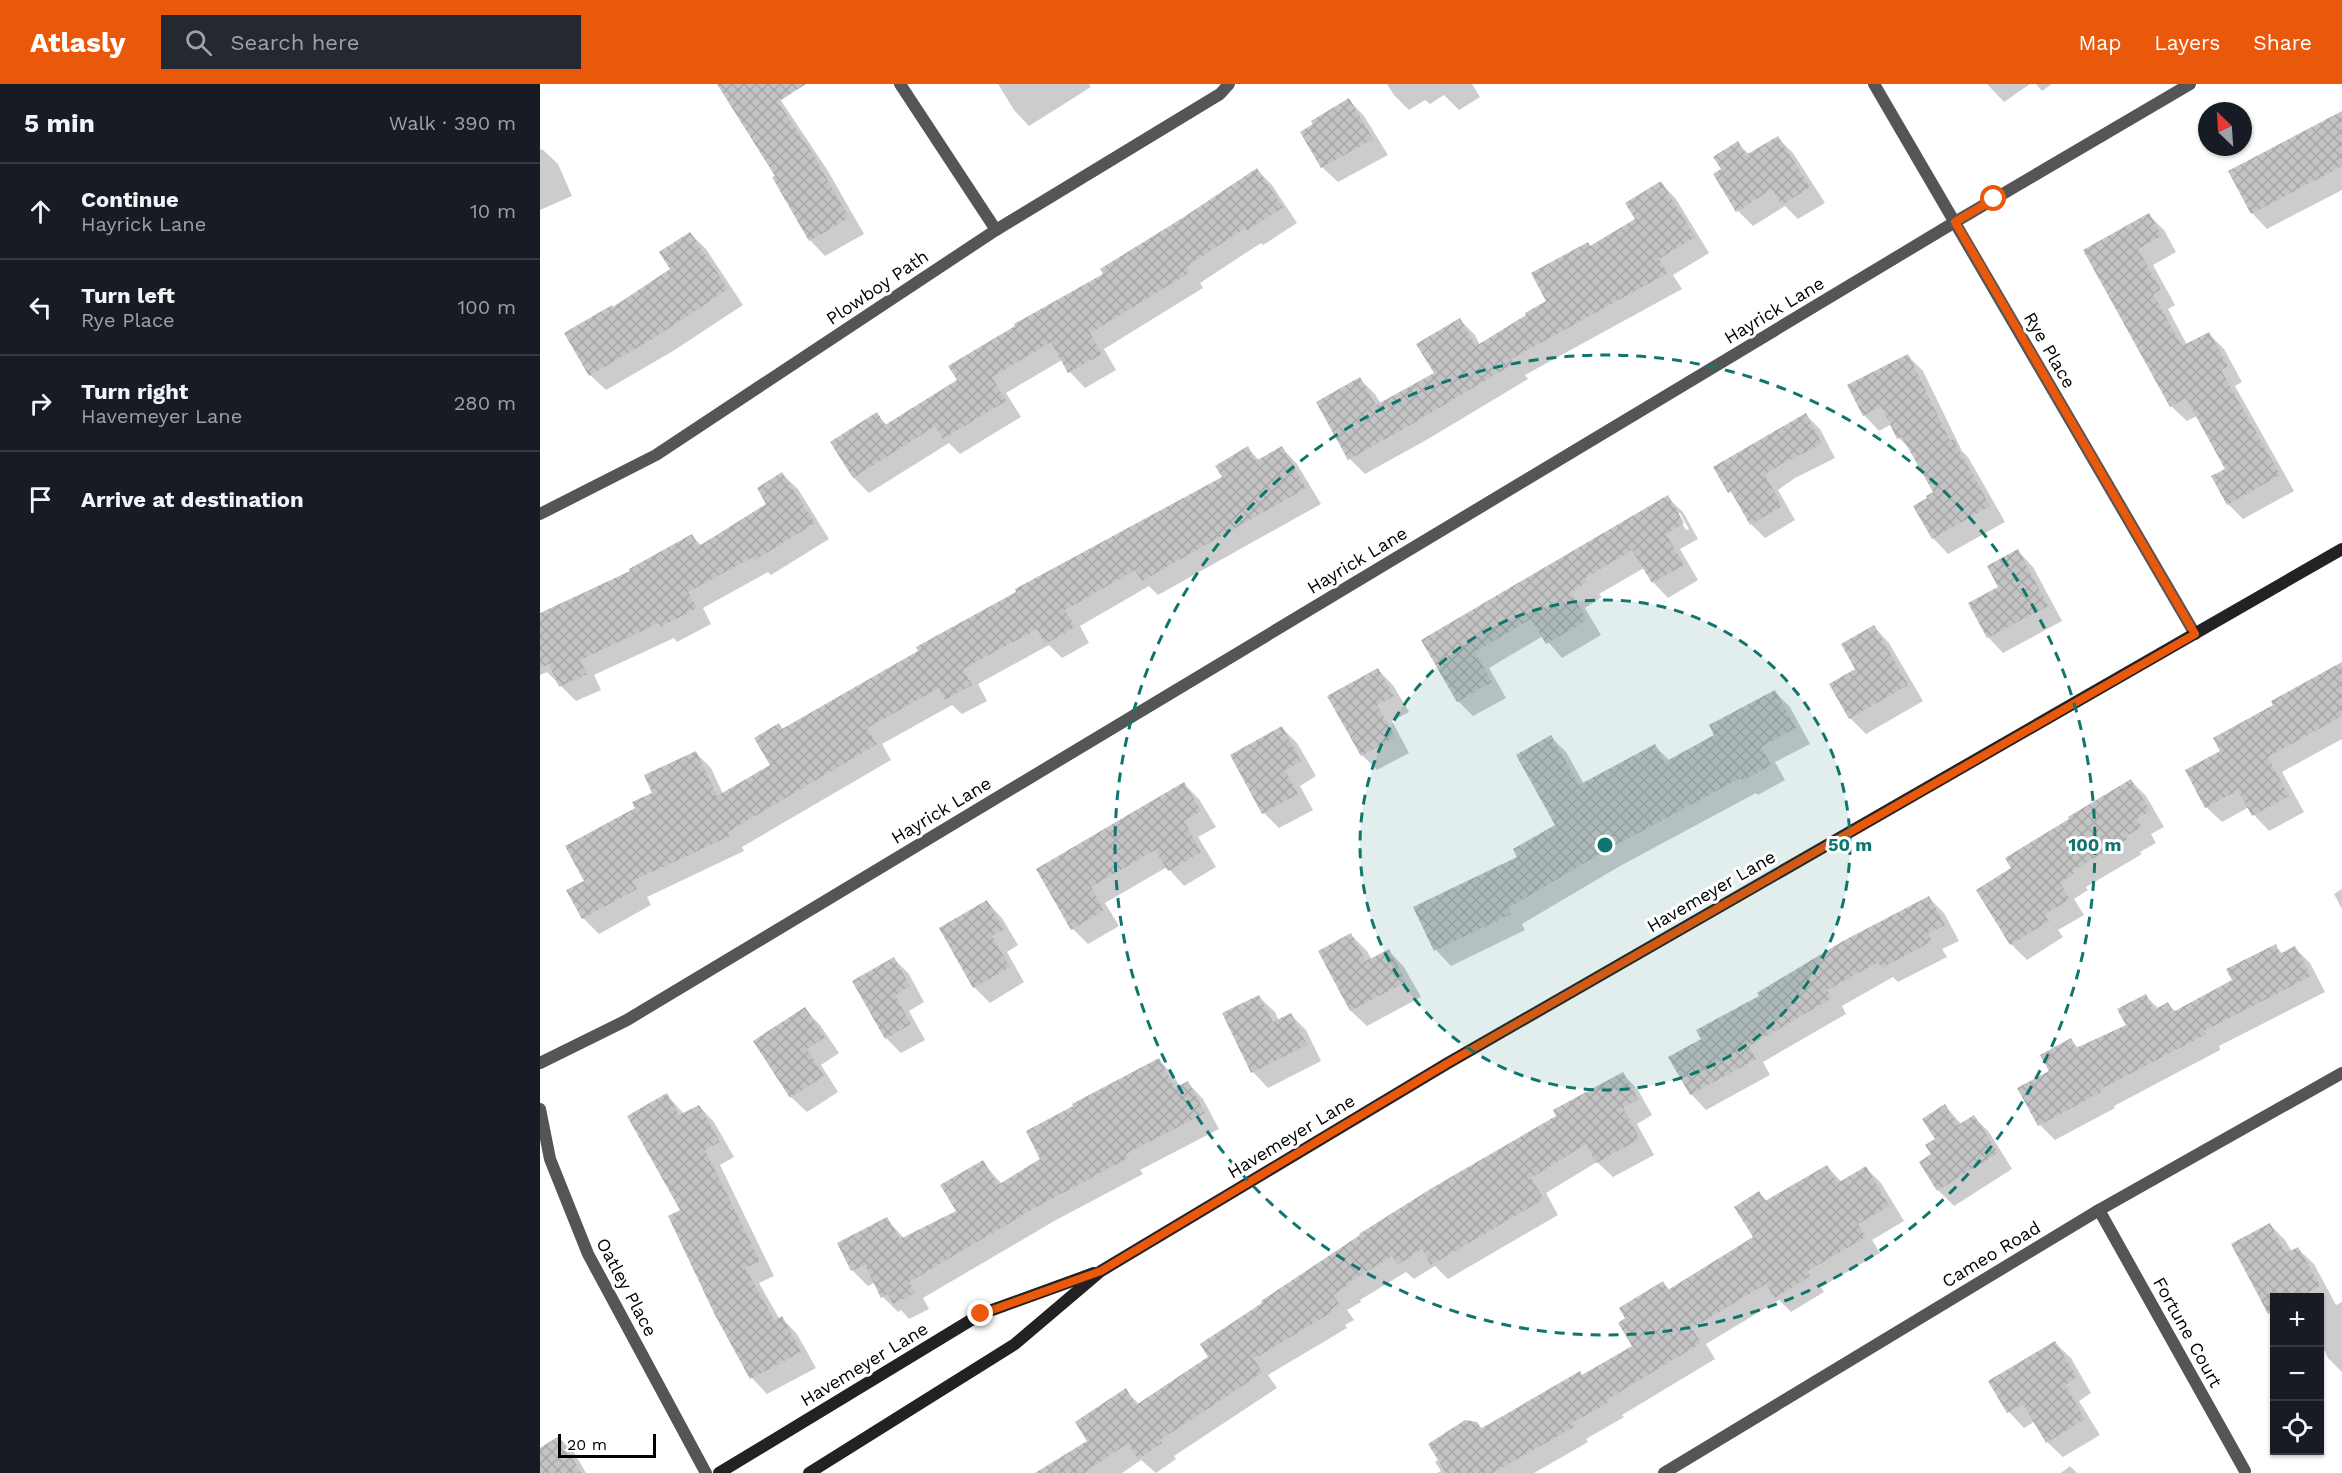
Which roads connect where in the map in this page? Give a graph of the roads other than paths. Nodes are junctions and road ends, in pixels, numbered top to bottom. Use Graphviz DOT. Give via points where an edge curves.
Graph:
graph roads {
  1 [pos="900,84"];
  2 [pos="1229,84"];
  3 [pos="1874,84"];
  4 [pos="2190,84"];
  5 [pos="1955,222"];
  6 [pos="996,230"];
  7 [pos="540,498"];
  8 [pos="543,513"];
  9 [pos="2342,549"];
  10 [pos="2195,634"];
  11 [pos="540,1063"];
  12 [pos="2342,1073"];
  13 [pos="540,1109"];
  14 [pos="2099,1210"];
  15 [pos="1101,1271"];
  16 [pos="2245,1471"];
  17 [pos="706,1473"];
  18 [pos="719,1473"];
  19 [pos="809,1473"];
  20 [pos="1664,1473"];
  1 -- 6 [label="street"];
  2 -- 6 [label="street, Plowboy Path" via="1220,94"];
  3 -- 5 [label="street, Rye Place"];
  4 -- 5 [label="street, Hayrick Lane"];
  5 -- 10 [label="street, Rye Place"];
  5 -- 11 [label="street, Hayrick Lane" via="627,1020"];
  6 -- 8 [label="street, Plowboy Path" via="657,455"];
  7 -- 8 [label="street"];
  9 -- 10 [label="street, Havemeyer Lane"];
  10 -- 15 [label="street, Havemeyer Lane" via="1448,1063"];
  12 -- 14 [label="street, Cameo Road"];
  13 -- 17 [label="street, Oatley Place" via="550,1159 588,1254"];
  14 -- 16 [label="street, Fortune Court"];
  14 -- 20 [label="street, Cameo Road"];
  15 -- 18 [label="street, Havemeyer Lane" via="981,1314"];
  15 -- 19 [label="street, Havemeyer Lane" via="1015,1344"];
}
